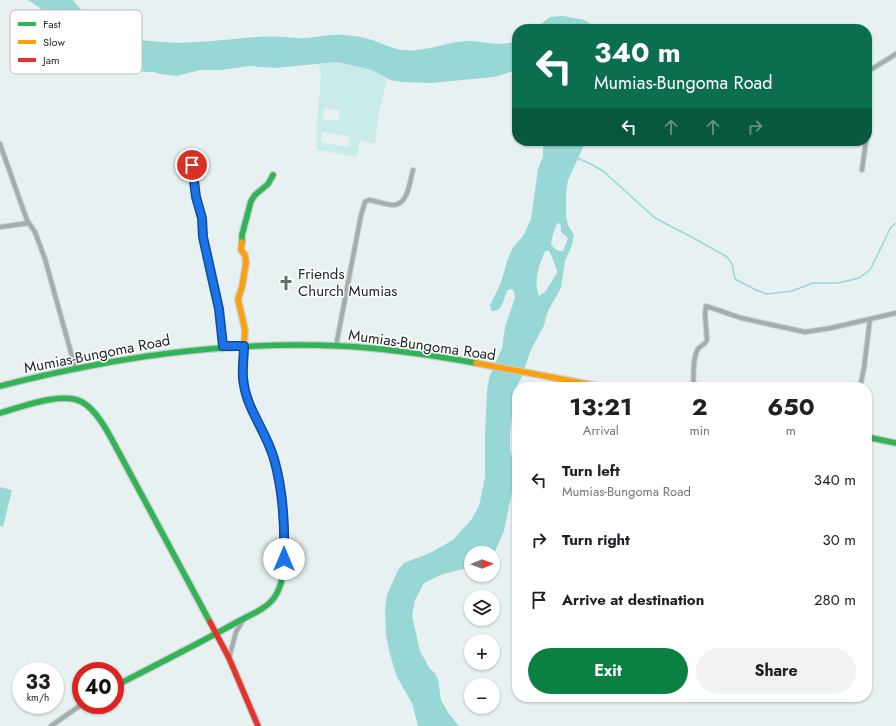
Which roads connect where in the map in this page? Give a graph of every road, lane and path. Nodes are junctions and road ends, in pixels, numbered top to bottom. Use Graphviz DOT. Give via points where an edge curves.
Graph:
graph roads {
  1 [pos="896,54"];
  2 [pos="872,69"];
  3 [pos="0,144"];
  4 [pos="865,146"];
  5 [pos="189,158"];
  6 [pos="413,170"];
  7 [pos="862,170"];
  8 [pos="273,175"];
  9 [pos="29,223"];
  10 [pos="0,227"];
  11 [pos="896,313"];
  12 [pos="870,319"];
  13 [pos="223,346"];
  14 [pos="244,346"];
  15 [pos="336,346"];
  16 [pos="75,367"];
  17 [pos="576,382"];
  18 [pos="694,382"];
  19 [pos="861,382"];
  20 [pos="0,386"];
  21 [pos="0,413"];
  22 [pos="872,438"];
  23 [pos="896,443"];
  24 [pos="244,618"];
  25 [pos="216,635"];
  26 [pos="229,658"];
  27 [pos="124,681"];
  28 [pos="72,711"];
  29 [pos="50,726"];
  30 [pos="258,726"];
  1 -- 2 [label="street"];
  3 -- 9 [label="street"];
  4 -- 7 [label="street"];
  5 -- 13 [label="street" via="219,309"];
  6 -- 15 [label="street" via="408,191 402,202 396,205 369,200 365,202"];
  8 -- 14 [label="main road" via="268,184 254,195 242,235 242,250 246,263 238,299 244,326"];
  9 -- 10 [label="street"];
  9 -- 16 [label="street" via="45,259"];
  11 -- 12 [label="street"];
  12 -- 18 [label="street" via="805,332 741,318 706,306 707,340 697,352"];
  12 -- 19 [label="street"];
  13 -- 14 [label="main road, Mumias-Bungoma Road"];
  13 -- 16 [label="main road, Mumias-Bungoma Road" via="173,351"];
  14 -- 15 [label="main road, Mumias-Bungoma Road"];
  14 -- 24 [label="main road" via="244,384 274,458 281,499 284,570 273,600"];
  15 -- 17 [label="main road, Mumias-Bungoma Road" via="391,350"];
  16 -- 20 [label="main road, Mumias-Bungoma Road"];
  21 -- 25 [label="main road" via="66,398 76,399 85,404 117,449"];
  22 -- 23 [label="main road"];
  24 -- 25 [label="main road"];
  24 -- 26 [label="street" via="236,632"];
  25 -- 26 [label="main road"];
  25 -- 27 [label="main road"];
  26 -- 30 [label="main road"];
  28 -- 29 [label="street"];
}
